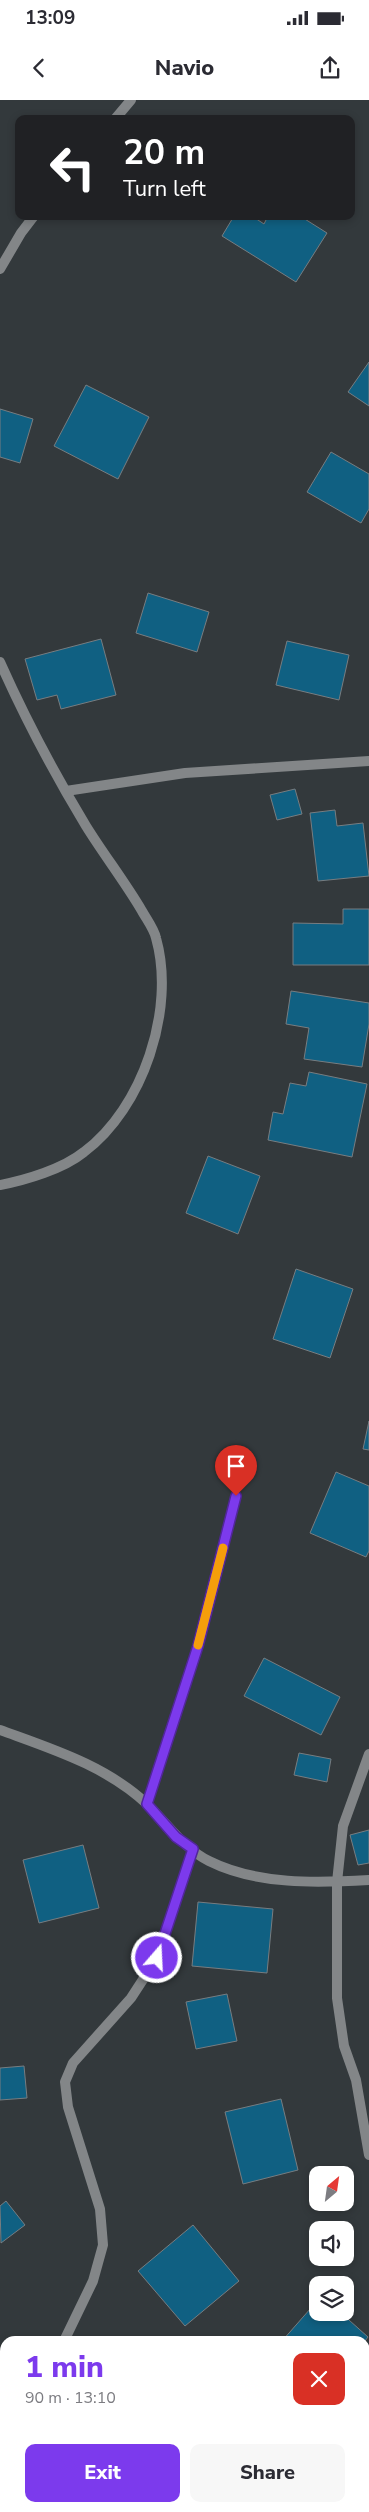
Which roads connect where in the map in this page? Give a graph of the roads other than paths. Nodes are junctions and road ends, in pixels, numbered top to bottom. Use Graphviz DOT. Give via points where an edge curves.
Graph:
graph roads {
  1 [pos="131,100"];
  2 [pos="118,115"];
  3 [pos="31,220"];
  4 [pos="0,269"];
  5 [pos="0,662"];
  6 [pos="369,761"];
  7 [pos="66,790"];
  8 [pos="0,1185"];
  9 [pos="236,1496"];
  10 [pos="0,1730"];
  11 [pos="369,1754"];
  12 [pos="147,1804"];
  13 [pos="193,1849"];
  14 [pos="369,1880"];
  15 [pos="337,1882"];
  16 [pos="369,2155"];
  17 [pos="66,2336"];
  1 -- 2 [label="street"];
  3 -- 4 [label="street"];
  5 -- 7 [label="street" via="38,742"];
  6 -- 7 [label="street" via="185,773"];
  7 -- 8 [label="street" via="156,936 162,969 161,1014 144,1071 118,1120 84,1153 31,1178"];
  9 -- 12 [label="street" via="198,1646"];
  10 -- 12 [label="street" via="62,1752 108,1775"];
  11 -- 15 [label="street" via="343,1826"];
  12 -- 13 [label="street" via="176,1837"];
  13 -- 15 [label="street" via="208,1861 244,1873 292,1881"];
  13 -- 17 [label="street" via="157,1958 131,1998 73,2063 65,2082 68,2107 100,2210 103,2245 94,2281"];
  14 -- 15 [label="street"];
  15 -- 16 [label="street" via="337,1998 344,2046 356,2080"];
}
